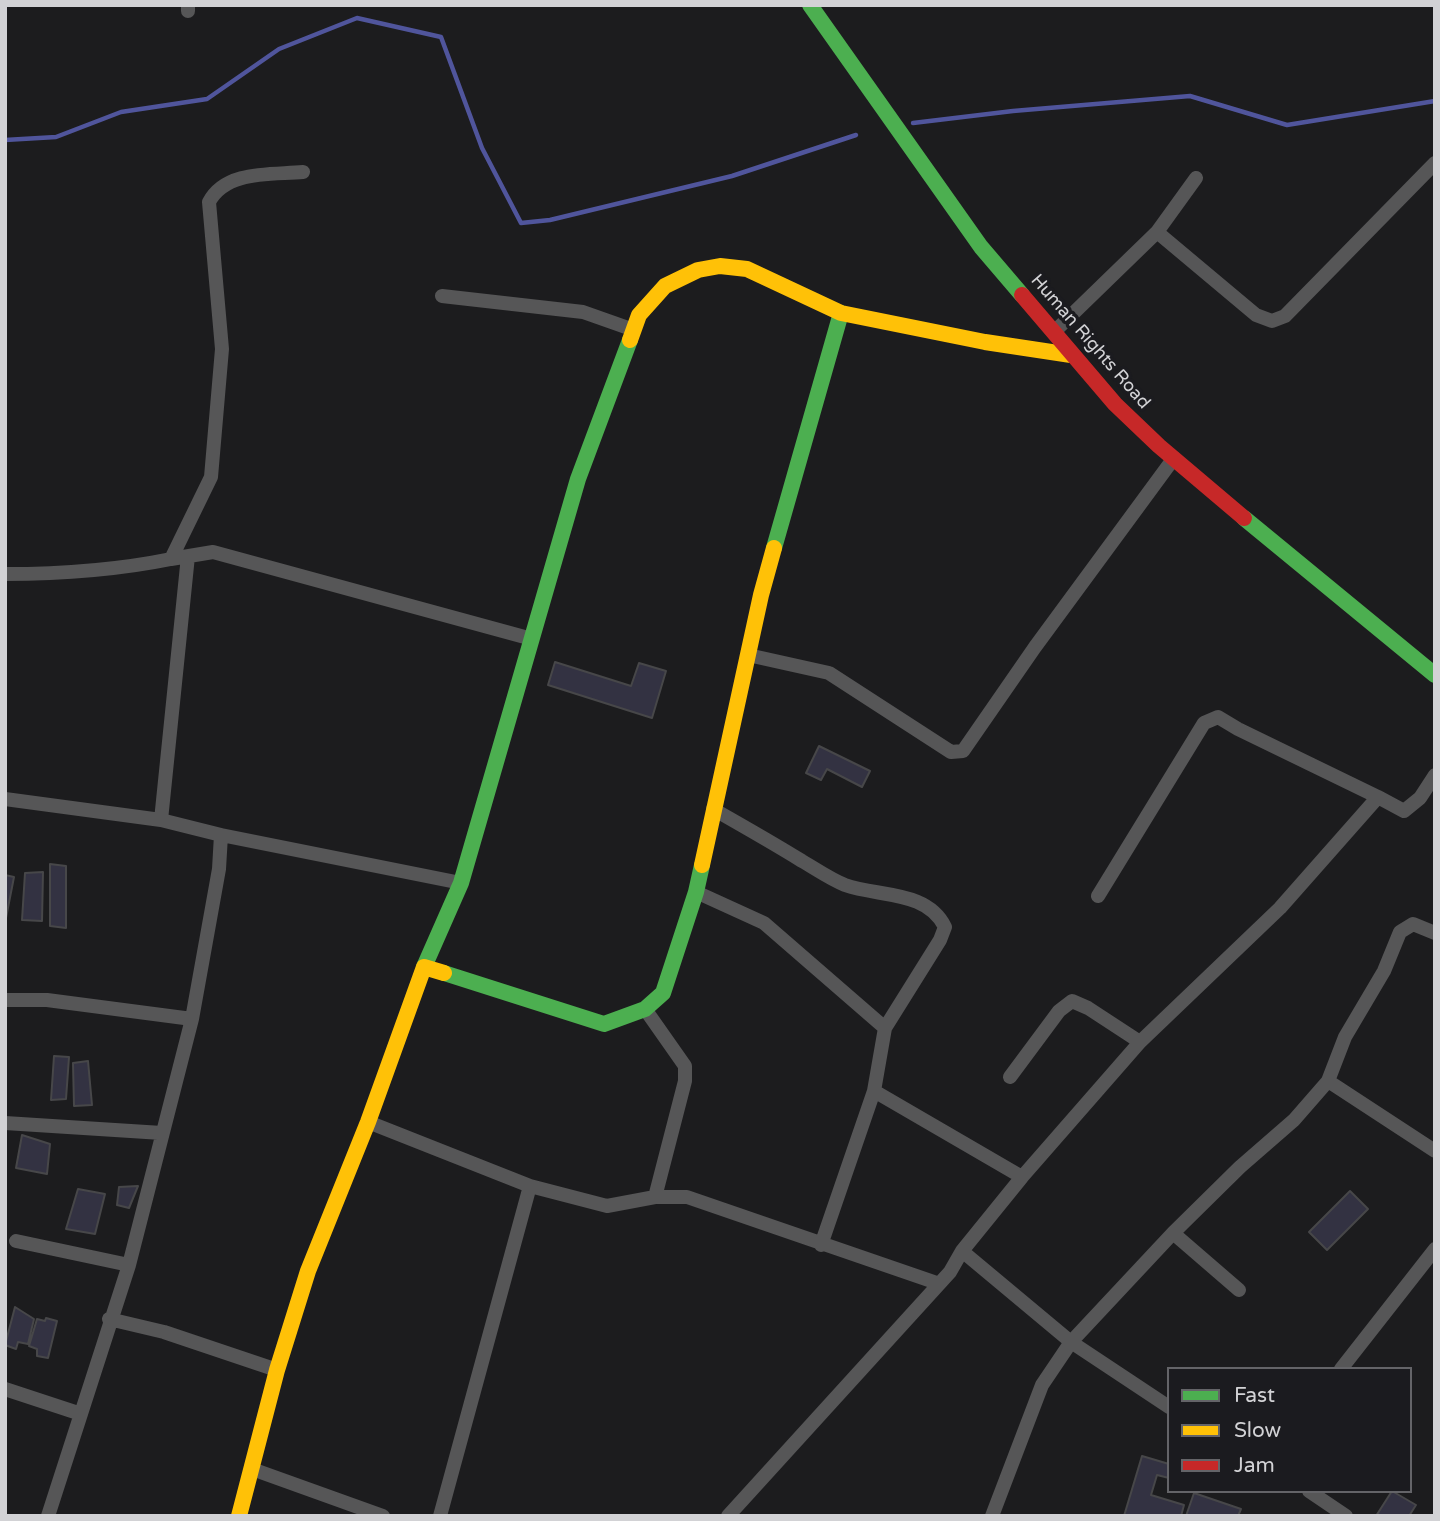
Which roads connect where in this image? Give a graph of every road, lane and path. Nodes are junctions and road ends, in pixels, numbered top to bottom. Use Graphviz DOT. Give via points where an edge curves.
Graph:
graph roads {
  1 [pos="810,5"];
  2 [pos="1435,163"];
  3 [pos="303,172"];
  4 [pos="1196,178"];
  5 [pos="1157,232"];
  6 [pos="442,296"];
  7 [pos="841,313"];
  8 [pos="634,330"];
  9 [pos="1054,332"];
  10 [pos="1071,355"];
  11 [pos="1174,458"];
  12 [pos="188,556"];
  13 [pos="171,559"];
  14 [pos="5,574"];
  15 [pos="532,639"];
  16 [pos="748,656"];
  17 [pos="1435,675"];
  18 [pos="1435,775"];
  19 [pos="1378,797"];
  20 [pos="5,799"];
  21 [pos="713,809"];
  22 [pos="161,820"];
  23 [pos="221,835"];
  24 [pos="461,883"];
  25 [pos="696,892"];
  26 [pos="1098,896"];
  27 [pos="1435,933"];
  28 [pos="424,967"];
  29 [pos="5,1000"];
  30 [pos="645,1009"];
  31 [pos="192,1019"];
  32 [pos="884,1028"];
  33 [pos="1140,1042"];
  34 [pos="1010,1077"];
  35 [pos="1328,1081"];
  36 [pos="874,1091"];
  37 [pos="368,1122"];
  38 [pos="5,1123"];
  39 [pos="162,1133"];
  40 [pos="1435,1151"];
  41 [pos="1022,1177"];
  42 [pos="530,1185"];
  43 [pos="655,1197"];
  44 [pos="1173,1233"];
  45 [pos="16,1241"];
  46 [pos="821,1245"];
  47 [pos="1435,1249"];
  48 [pos="962,1251"];
  49 [pos="129,1265"];
  50 [pos="937,1283"];
  51 [pos="1238,1290"];
  52 [pos="109,1319"];
  53 [pos="1071,1342"];
  54 [pos="1343,1367"];
  55 [pos="277,1370"];
  56 [pos="5,1389"];
  57 [pos="1167,1406"];
  58 [pos="81,1414"];
  59 [pos="252,1469"];
  60 [pos="1312,1493"];
  61 [pos="48,1516"];
  62 [pos="239,1516"];
  63 [pos="383,1516"];
  64 [pos="440,1516"];
  65 [pos="728,1516"];
  66 [pos="992,1516"];
  67 [pos="1346,1516"];
  1 -- 9 [label="street, Human Rights Road" via="981,247"];
  2 -- 5 [label="street" via="1285,317 1272,321 1256,315"];
  3 -- 13 [label="street" via="237,178 215,191 209,202 222,349 211,477"];
  4 -- 5 [label="street"];
  5 -- 9 [label="street"];
  6 -- 8 [label="street" via="583,312"];
  7 -- 8 [label="street" via="747,269 720,267 698,270 665,286 639,315"];
  7 -- 10 [label="street"];
  7 -- 16 [label="street"];
  8 -- 15 [label="street" via="578,479"];
  9 -- 10 [label="street, Human Rights Road"];
  10 -- 11 [label="street, Human Rights Road" via="1115,404"];
  11 -- 16 [label="street" via="962,751 951,752 829,673"];
  11 -- 17 [label="street, Human Rights Road"];
  12 -- 13 [label="street"];
  12 -- 15 [label="street" via="213,552"];
  12 -- 22 [label="street"];
  13 -- 14 [label="street" via="134,566"];
  15 -- 24 [label="street"];
  16 -- 21 [label="street"];
  18 -- 19 [label="street" via="1420,798 1404,811"];
  19 -- 26 [label="street" via="1218,717 1204,723"];
  19 -- 33 [label="street" via="1280,908"];
  20 -- 22 [label="street"];
  21 -- 25 [label="street"];
  21 -- 32 [label="street" via="842,884 894,894 939,914 945,928 940,940"];
  22 -- 23 [label="street"];
  23 -- 24 [label="street"];
  23 -- 31 [label="street"];
  24 -- 28 [label="street"];
  25 -- 30 [label="street" via="663,993"];
  25 -- 32 [label="street" via="764,923"];
  27 -- 35 [label="street" via="1413,924 1400,932 1384,971 1345,1037"];
  28 -- 30 [label="street" via="604,1024"];
  28 -- 37 [label="street"];
  29 -- 31 [label="street" via="47,1000"];
  30 -- 43 [label="street" via="685,1066"];
  31 -- 39 [label="street"];
  32 -- 36 [label="street"];
  33 -- 34 [label="street" via="1088,1007 1072,1002 1059,1011"];
  33 -- 41 [label="street"];
  35 -- 40 [label="street"];
  35 -- 44 [label="street" via="1294,1120"];
  36 -- 41 [label="street"];
  36 -- 46 [label="street"];
  37 -- 42 [label="street"];
  37 -- 55 [label="street" via="308,1271"];
  38 -- 39 [label="street"];
  39 -- 49 [label="street"];
  41 -- 48 [label="street"];
  42 -- 43 [label="street" via="607,1206"];
  42 -- 64 [label="street"];
  43 -- 46 [label="street" via="687,1197"];
  44 -- 51 [label="street"];
  44 -- 53 [label="street"];
  45 -- 49 [label="street"];
  46 -- 50 [label="street"];
  47 -- 54 [label="street"];
  48 -- 50 [label="street"];
  48 -- 53 [label="street"];
  49 -- 52 [label="street"];
  50 -- 65 [label="street"];
  52 -- 55 [label="street" via="164,1332"];
  52 -- 58 [label="street"];
  53 -- 57 [label="street"];
  53 -- 66 [label="street" via="1042,1385"];
  55 -- 59 [label="street"];
  56 -- 58 [label="street"];
  58 -- 61 [label="street"];
  59 -- 62 [label="street"];
  59 -- 63 [label="street"];
  60 -- 67 [label="street"];
}
